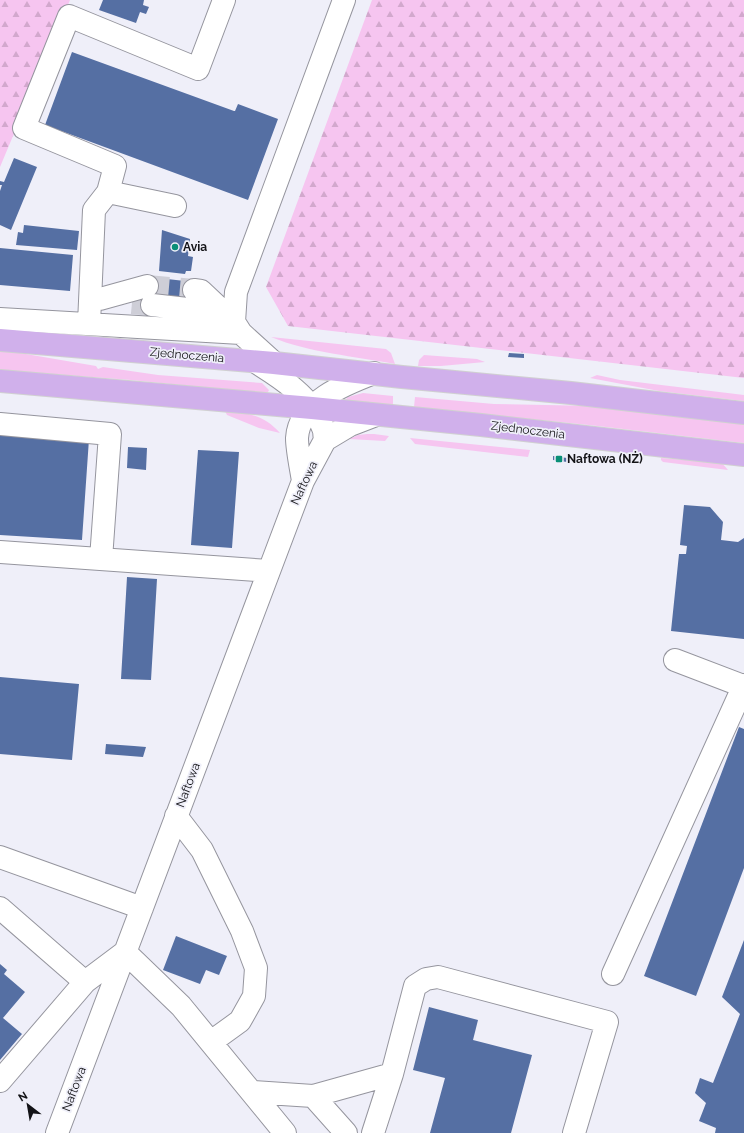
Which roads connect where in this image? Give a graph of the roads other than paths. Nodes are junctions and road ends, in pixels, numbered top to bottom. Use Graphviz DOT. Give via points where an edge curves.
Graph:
graph roads {
  1 [pos="224,0"];
  2 [pos="339,1"];
  3 [pos="108,192"];
  4 [pos="175,206"];
  5 [pos="194,290"];
  6 [pos="95,299"];
  7 [pos="0,319"];
  8 [pos="89,324"];
  9 [pos="237,328"];
  10 [pos="0,340"];
  11 [pos="264,362"];
  12 [pos="374,374"];
  13 [pos="0,381"];
  14 [pos="312,408"];
  15 [pos="744,413"];
  16 [pos="376,415"];
  17 [pos="0,424"];
  18 [pos="325,440"];
  19 [pos="744,456"];
  20 [pos="303,481"];
  21 [pos="0,552"];
  22 [pos="100,559"];
  23 [pos="269,571"];
  24 [pos="675,660"];
  25 [pos="744,685"];
  26 [pos="176,816"];
  27 [pos="0,857"];
  28 [pos="0,908"];
  29 [pos="142,908"];
  30 [pos="125,952"];
  31 [pos="613,974"];
  32 [pos="85,982"];
  33 [pos="211,1042"];
  34 [pos="392,1074"];
  35 [pos="0,1081"];
  36 [pos="252,1092"];
  37 [pos="313,1096"];
  38 [pos="57,1133"];
  39 [pos="285,1133"];
  40 [pos="346,1133"];
  41 [pos="373,1133"];
  42 [pos="574,1133"];
  1 -- 3 [label="street" via="198,69 69,16 24,128 115,166"];
  2 -- 9 [label="street" via="236,292"];
  3 -- 4 [label="street"];
  3 -- 6 [label="street" via="94,210"];
  5 -- 9 [label="street" via="201,291"];
  6 -- 8 [label="street"];
  6 -- 9 [label="street" via="144,298 196,310"];
  7 -- 8 [label="street"];
  8 -- 9 [label="street"];
  9 -- 11 [label="street"];
  10 -- 11 [label="main road, Zjednoczenia"];
  11 -- 12 [label="main road, Zjednoczenia"];
  11 -- 14 [label="street"];
  12 -- 14 [label="street, Zjednoczenia" via="346,384 328,394"];
  12 -- 15 [label="main road, Zjednoczenia" via="564,392"];
  13 -- 14 [label="main road, Zjednoczenia"];
  14 -- 16 [label="main road, Zjednoczenia"];
  14 -- 18 [label="street" via="324,428"];
  14 -- 20 [label="street, Zjednoczenia" via="303,418 297,437"];
  16 -- 18 [label="street" via="350,425"];
  16 -- 19 [label="main road, Zjednoczenia"];
  17 -- 22 [label="street" via="110,434"];
  18 -- 20 [label="street, Naftowa"];
  20 -- 23 [label="street, Naftowa"];
  21 -- 22 [label="street"];
  22 -- 23 [label="street"];
  23 -- 26 [label="street, Naftowa"];
  24 -- 25 [label="street"];
  25 -- 31 [label="street"];
  26 -- 29 [label="street, Naftowa"];
  26 -- 33 [label="street" via="202,850 242,931 256,968 254,996 240,1021"];
  27 -- 29 [label="street"];
  28 -- 32 [label="street"];
  29 -- 30 [label="street, Naftowa"];
  30 -- 32 [label="street"];
  30 -- 33 [label="street" via="181,1006"];
  30 -- 38 [label="street, Naftowa"];
  32 -- 35 [label="street"];
  33 -- 36 [label="street"];
  34 -- 37 [label="street"];
  34 -- 41 [label="street"];
  34 -- 42 [label="street" via="415,986 426,979 438,977 607,1022"];
  36 -- 37 [label="street"];
  36 -- 39 [label="street"];
  37 -- 40 [label="street"];
}
